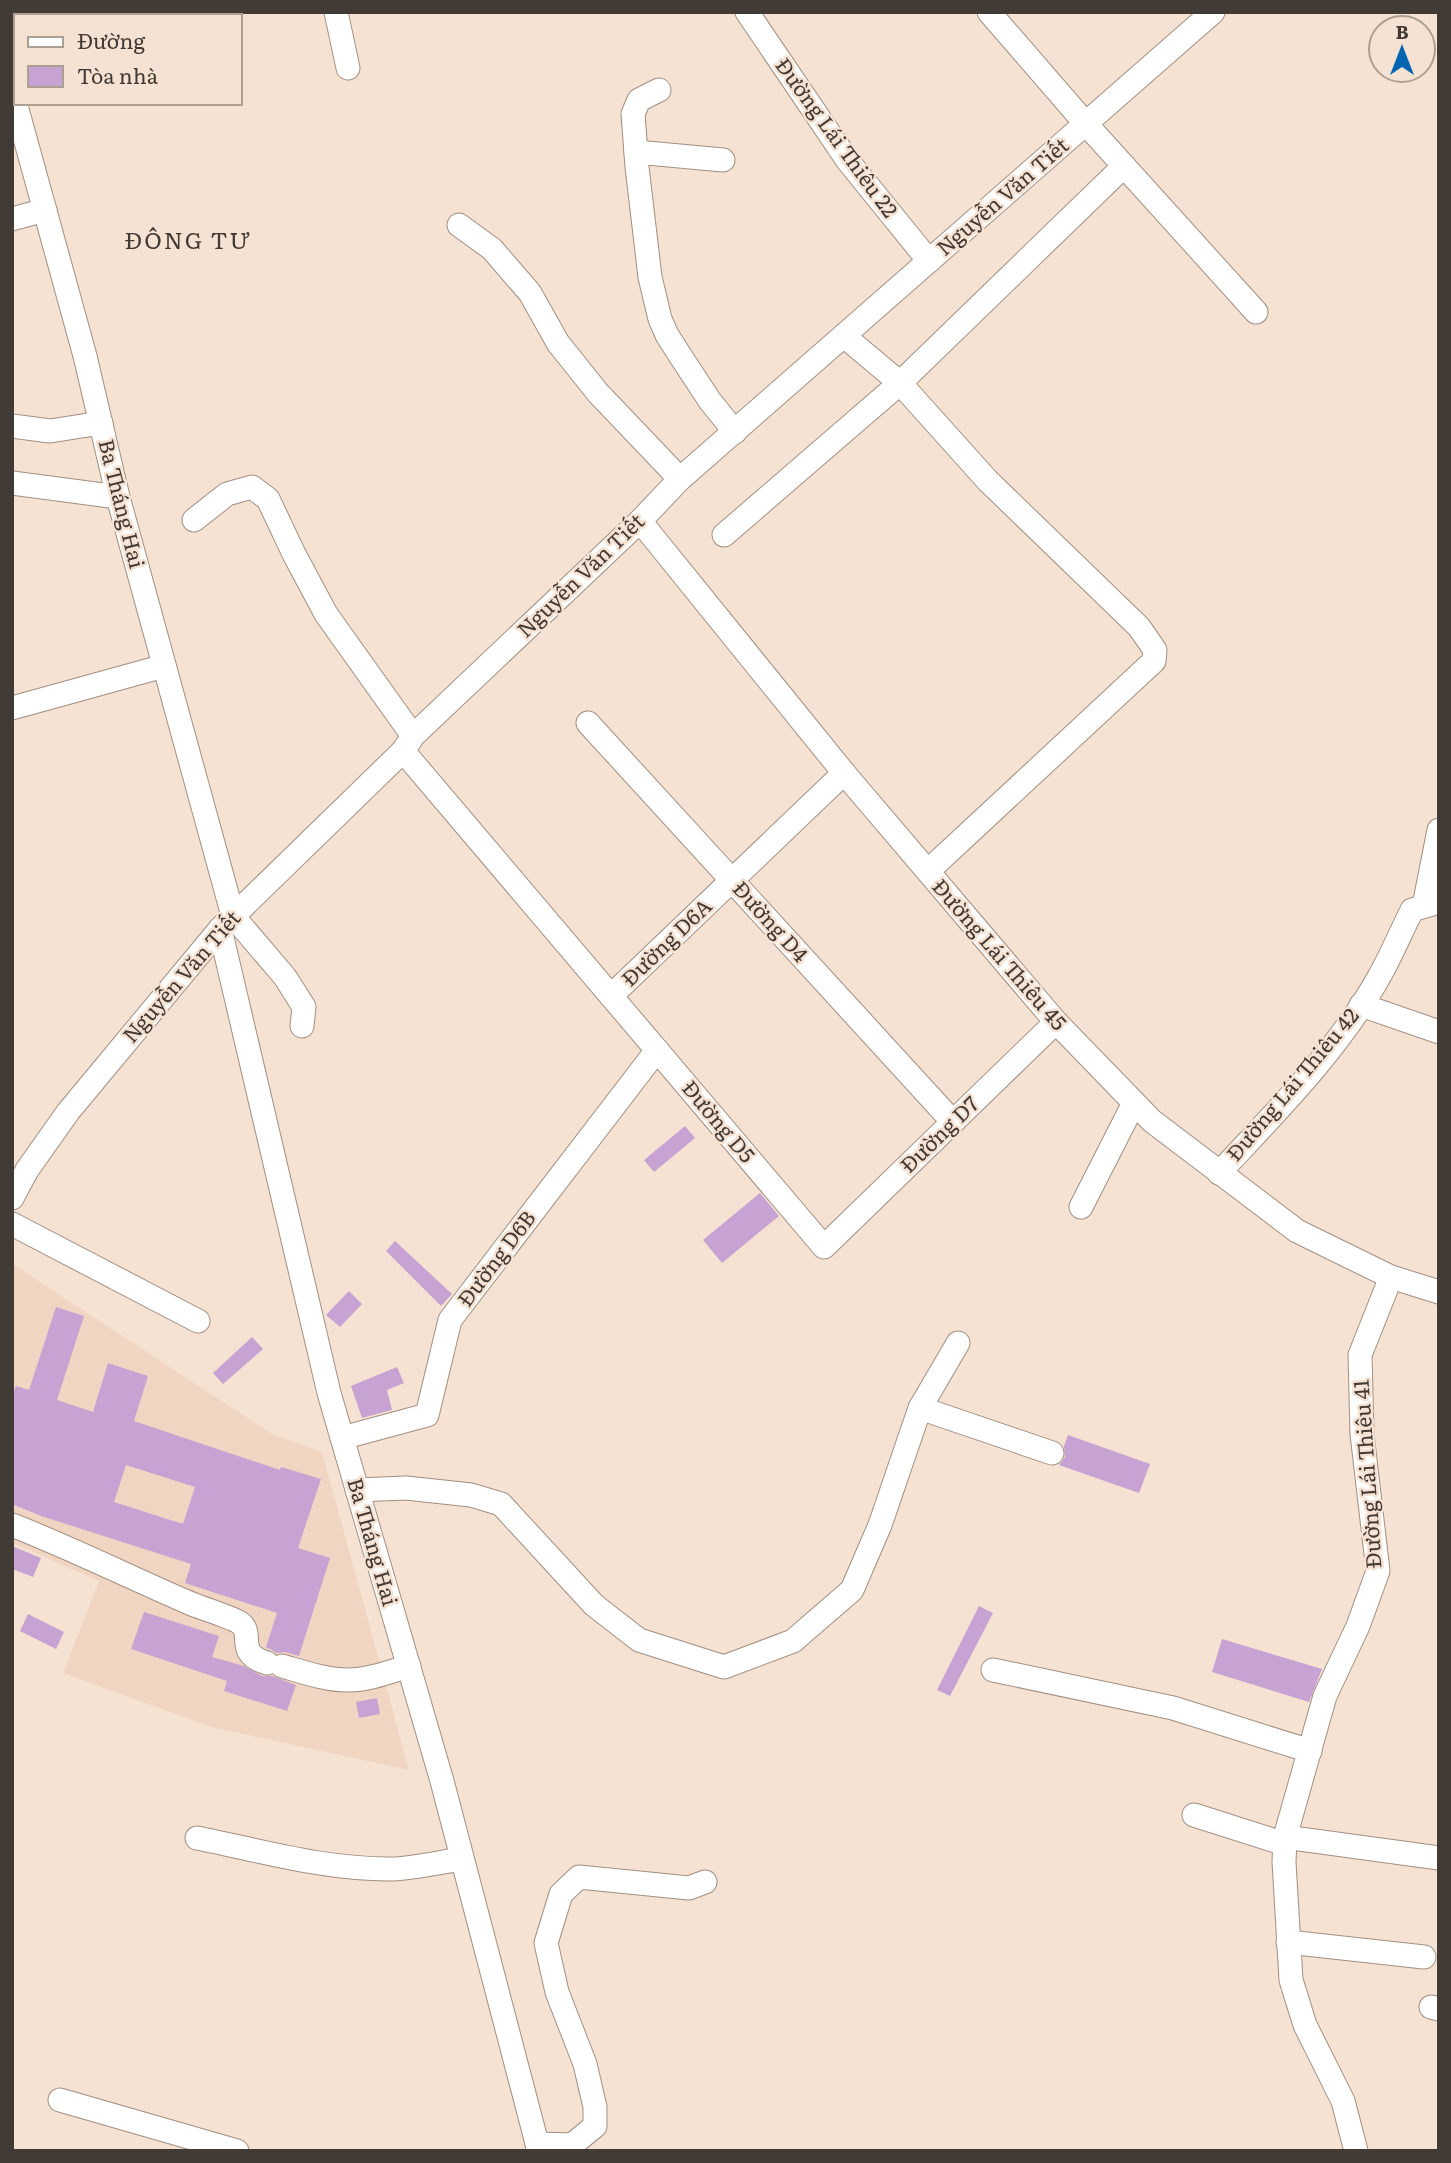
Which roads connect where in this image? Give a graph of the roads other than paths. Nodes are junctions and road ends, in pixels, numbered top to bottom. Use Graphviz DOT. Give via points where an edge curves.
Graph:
graph roads {
  1 [pos="336,12"];
  2 [pos="747,12"];
  3 [pos="989,12"];
  4 [pos="1213,12"];
  5 [pos="348,68"];
  6 [pos="659,90"];
  7 [pos="16,105"];
  8 [pos="1086,124"];
  9 [pos="636,152"];
  10 [pos="723,160"];
  11 [pos="1124,166"];
  12 [pos="45,210"];
  13 [pos="12,219"];
  14 [pos="459,225"];
  15 [pos="929,261"];
  16 [pos="1256,312"];
  17 [pos="844,336"];
  18 [pos="900,383"];
  19 [pos="101,423"];
  20 [pos="12,426"];
  21 [pos="735,432"];
  22 [pos="680,480"];
  23 [pos="12,484"];
  24 [pos="118,497"];
  25 [pos="194,520"];
  26 [pos="640,521"];
  27 [pos="724,534"];
  28 [pos="164,666"];
  29 [pos="12,708"];
  30 [pos="588,723"];
  31 [pos="408,743"];
  32 [pos="844,774"];
  33 [pos="1439,830"];
  34 [pos="928,871"];
  35 [pos="732,881"];
  36 [pos="1431,904"];
  37 [pos="226,922"];
  38 [pos="611,996"];
  39 [pos="1361,1005"];
  40 [pos="1056,1022"];
  41 [pos="302,1026"];
  42 [pos="1439,1032"];
  43 [pos="657,1050"];
  44 [pos="1134,1103"];
  45 [pos="953,1122"];
  46 [pos="1219,1173"];
  47 [pos="12,1198"];
  48 [pos="1081,1207"];
  49 [pos="12,1224"];
  50 [pos="824,1247"];
  51 [pos="1391,1277"];
  52 [pos="1439,1292"];
  53 [pos="198,1321"];
  54 [pos="958,1343"];
  55 [pos="920,1408"];
  56 [pos="342,1438"];
  57 [pos="1052,1452"];
  58 [pos="357,1490"];
  59 [pos="12,1525"];
  60 [pos="408,1666"];
  61 [pos="993,1670"];
  62 [pos="1310,1751"];
  63 [pos="1194,1815"];
  64 [pos="198,1838"];
  65 [pos="1285,1841"];
  66 [pos="1439,1858"];
  67 [pos="462,1859"];
  68 [pos="705,1882"];
  69 [pos="1288,1942"];
  70 [pos="1424,1957"];
  71 [pos="60,2100"];
  72 [pos="538,2147"];
  73 [pos="237,2151"];
  74 [pos="1356,2151"];
  1 -- 5 [label="street"];
  2 -- 15 [label="street, Đường Lái Thiêu 22" via="848,161"];
  3 -- 8 [label="street"];
  4 -- 8 [label="street, Nguyễn Văn Tiết"];
  6 -- 9 [label="street" via="643,96 635,106"];
  7 -- 12 [label="street, Ba Tháng Hai"];
  8 -- 11 [label="street"];
  8 -- 15 [label="street, Nguyễn Văn Tiết"];
  9 -- 10 [label="street"];
  9 -- 21 [label="street" via="649,277 660,319 683,360"];
  11 -- 16 [label="street"];
  11 -- 18 [label="street"];
  12 -- 13 [label="street"];
  12 -- 19 [label="street, Ba Tháng Hai"];
  14 -- 22 [label="street" via="492,249 530,293 558,343 598,393"];
  15 -- 17 [label="street, Nguyễn Văn Tiết"];
  17 -- 18 [label="street"];
  17 -- 21 [label="street, Nguyễn Văn Tiết"];
  18 -- 27 [label="street"];
  18 -- 34 [label="street" via="988,481 1139,627 1155,650 1154,661"];
  19 -- 20 [label="street" via="50,431"];
  19 -- 24 [label="street, Ba Tháng Hai"];
  21 -- 22 [label="street, Nguyễn Văn Tiết"];
  22 -- 26 [label="street, Nguyễn Văn Tiết"];
  23 -- 24 [label="street"];
  24 -- 28 [label="street, Ba Tháng Hai"];
  25 -- 31 [label="street, Đường D5" via="227,494 252,487 268,499 326,614"];
  26 -- 31 [label="street, Nguyễn Văn Tiết"];
  26 -- 32 [label="street, Đường Lái Thiêu 45"];
  28 -- 29 [label="street"];
  28 -- 37 [label="street, Ba Tháng Hai"];
  30 -- 35 [label="street, Đường D4"];
  31 -- 37 [label="street, Nguyễn Văn Tiết"];
  31 -- 38 [label="street, Đường D5"];
  32 -- 34 [label="street, Đường Lái Thiêu 45"];
  32 -- 35 [label="street, Đường D6A"];
  33 -- 36 [label="street"];
  34 -- 40 [label="street, Đường Lái Thiêu 45"];
  35 -- 38 [label="street, Đường D6A"];
  35 -- 45 [label="street, Đường D4"];
  36 -- 39 [label="street, Đường Lái Thiêu 42" via="1412,910"];
  37 -- 41 [label="street" via="285,977 304,1007"];
  37 -- 47 [label="street, Nguyễn Văn Tiết" via="68,1112"];
  37 -- 56 [label="street, Ba Tháng Hai"];
  38 -- 43 [label="street, Đường D5"];
  39 -- 42 [label="street"];
  39 -- 46 [label="street, Đường Lái Thiêu 42" via="1276,1112"];
  40 -- 44 [label="street, Đường Lái Thiêu 45"];
  40 -- 45 [label="street, Đường D7"];
  43 -- 50 [label="street, Đường D5"];
  43 -- 56 [label="street, Đường D6B" via="450,1320 427,1415"];
  44 -- 46 [label="street, Đường Lái Thiêu 45"];
  44 -- 48 [label="street"];
  45 -- 50 [label="street, Đường D7"];
  46 -- 51 [label="street, Đường Lái Thiêu 45" via="1297,1231"];
  49 -- 53 [label="street"];
  51 -- 52 [label="street, Đường Lái Thiêu 45"];
  51 -- 62 [label="street, Đường Lái Thiêu 41" via="1360,1355 1363,1434 1378,1571 1325,1696"];
  54 -- 55 [label="street"];
  55 -- 57 [label="street"];
  55 -- 58 [label="street" via="852,1590 793,1641 724,1667 639,1640 594,1605 501,1504 471,1495 406,1488"];
  56 -- 58 [label="street, Ba Tháng Hai"];
  58 -- 60 [label="street, Ba Tháng Hai"];
  59 -- 60 [label="street" via="240,1622 251,1656 275,1665 349,1680"];
  60 -- 67 [label="street, Ba Tháng Hai"];
  61 -- 62 [label="street" via="1173,1708"];
  62 -- 65 [label="street, Đường Lái Thiêu 41"];
  63 -- 65 [label="street"];
  64 -- 67 [label="street" via="327,1865 395,1869"];
  65 -- 66 [label="street"];
  65 -- 69 [label="street, Đường Lái Thiêu 41"];
  67 -- 72 [label="street, Ba Tháng Hai"];
  68 -- 72 [label="street" via="689,1888 579,1877 561,1894 546,1943 557,1992 585,2064 595,2126 572,2145"];
  69 -- 70 [label="street"];
  69 -- 74 [label="street, Đường Lái Thiêu 41" via="1291,1980 1301,2013 1343,2101"];
  71 -- 73 [label="street"];
}
